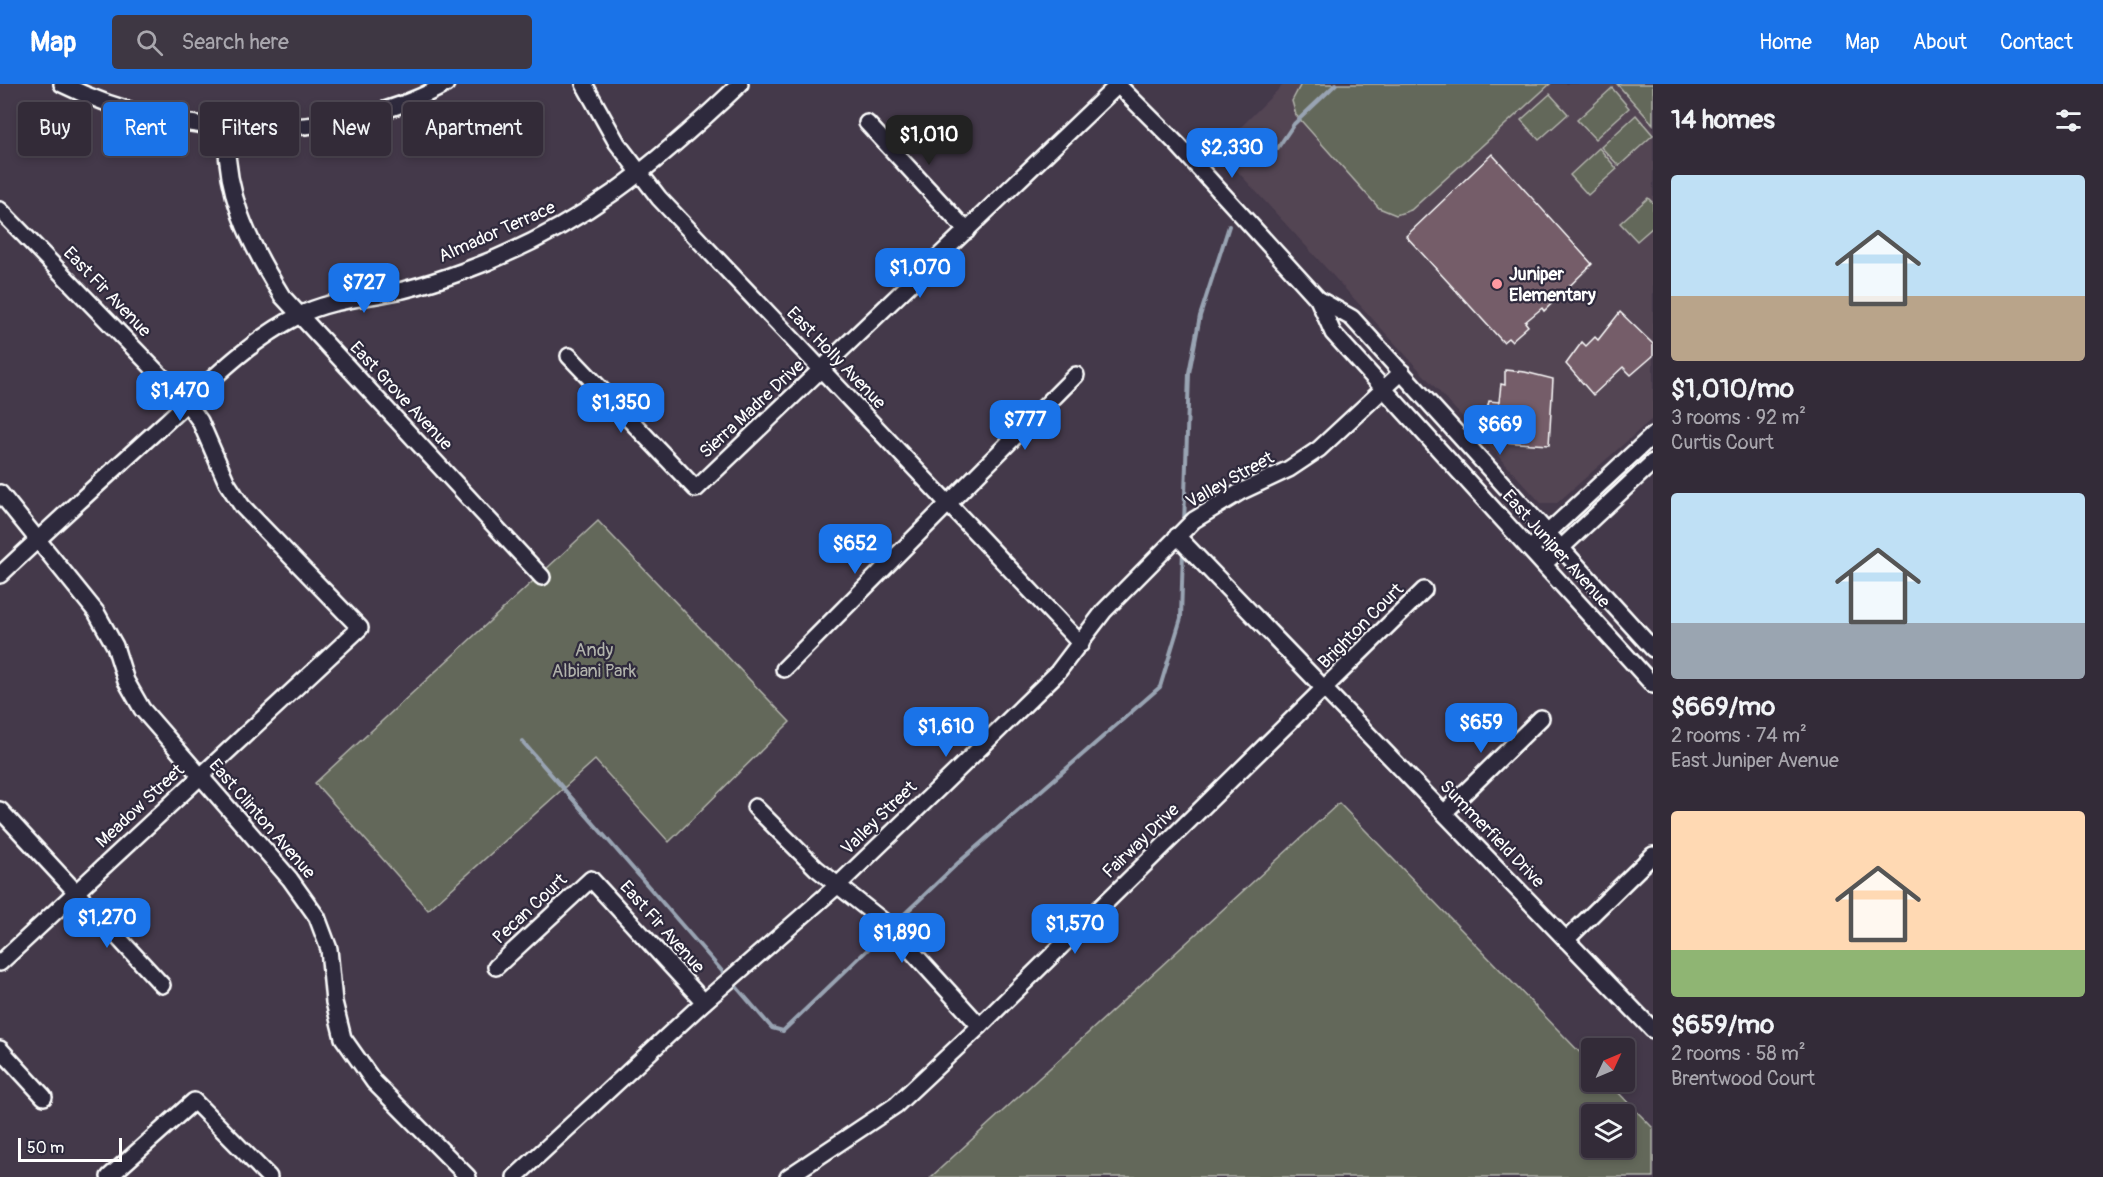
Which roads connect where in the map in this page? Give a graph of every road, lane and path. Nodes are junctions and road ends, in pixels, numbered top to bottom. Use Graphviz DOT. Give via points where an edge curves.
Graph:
graph roads {
  1 [pos="62,84"];
  2 [pos="446,84"];
  3 [pos="584,84"];
  4 [pos="740,84"];
  5 [pos="1118,84"];
  6 [pos="867,123"];
  7 [pos="200,124"];
  8 [pos="299,124"];
  9 [pos="228,156"];
  10 [pos="641,174"];
  11 [pos="0,210"];
  12 [pos="967,231"];
  13 [pos="1318,299"];
  14 [pos="300,315"];
  15 [pos="569,356"];
  16 [pos="820,371"];
  17 [pos="1402,372"];
  18 [pos="1076,375"];
  19 [pos="1384,389"];
  20 [pos="187,403"];
  21 [pos="1653,435"];
  22 [pos="1653,462"];
  23 [pos="0,493"];
  24 [pos="950,504"];
  25 [pos="1547,533"];
  26 [pos="1177,536"];
  27 [pos="37,540"];
  28 [pos="1562,548"];
  29 [pos="1530,549"];
  30 [pos="1544,564"];
  31 [pos="0,575"];
  32 [pos="542,577"];
  33 [pos="1425,590"];
  34 [pos="360,628"];
  35 [pos="1081,644"];
  36 [pos="1653,649"];
  37 [pos="784,669"];
  38 [pos="1653,685"];
  39 [pos="1324,689"];
  40 [pos="1541,718"];
  41 [pos="200,777"];
  42 [pos="755,807"];
  43 [pos="0,810"];
  44 [pos="1445,812"];
  45 [pos="1653,855"];
  46 [pos="591,879"];
  47 [pos="838,885"];
  48 [pos="77,892"];
  49 [pos="1566,940"];
  50 [pos="0,963"];
  51 [pos="496,968"];
  52 [pos="162,985"];
  53 [pos="704,1002"];
  54 [pos="980,1026"];
  55 [pos="1653,1030"];
  56 [pos="0,1049"];
  57 [pos="44,1097"];
  58 [pos="110,1177"];
  59 [pos="269,1177"];
  60 [pos="468,1177"];
  61 [pos="515,1177"];
  62 [pos="788,1177"];
  1 -- 7 [label="street" via="136,112"];
  2 -- 8 [label="street" via="346,118"];
  3 -- 10 [label="street, East Holly Avenue" via="603,120"];
  4 -- 10 [label="street, Almador Terrace"];
  5 -- 12 [label="street, Sierra Madre Drive"];
  5 -- 13 [label="street, East Juniper Avenue"];
  6 -- 12 [label="street"];
  9 -- 14 [label="street, East Grove Avenue" via="229,179 239,215 259,259 282,296"];
  10 -- 14 [label="street, Almador Terrace" via="586,213 510,252 405,290 329,304"];
  10 -- 16 [label="street, East Holly Avenue"];
  11 -- 20 [label="street, East Fir Avenue"];
  12 -- 16 [label="street, Sierra Madre Drive"];
  13 -- 17 [label="street, East Juniper Avenue" via="1352,318"];
  13 -- 19 [label="street, East Juniper Avenue" via="1333,333"];
  14 -- 20 [label="street, Almador Terrace" via="265,335"];
  14 -- 32 [label="street, East Grove Avenue"];
  15 -- 16 [label="street, Sierra Madre Drive" via="696,489"];
  16 -- 24 [label="street, East Holly Avenue"];
  17 -- 19 [label="street, Valley Street"];
  17 -- 25 [label="street, East Juniper Avenue"];
  18 -- 24 [label="street"];
  19 -- 26 [label="street, Valley Street" via="1319,449 1214,508"];
  19 -- 29 [label="street, East Juniper Avenue"];
  20 -- 27 [label="street, Almador Terrace"];
  20 -- 34 [label="street, East Fir Avenue" via="242,506"];
  21 -- 25 [label="street"];
  22 -- 28 [label="street"];
  23 -- 27 [label="street, East Clinton Avenue"];
  24 -- 35 [label="street, East Holly Avenue"];
  24 -- 37 [label="street"];
  25 -- 28 [label="street, East Juniper Avenue"];
  25 -- 29 [label="street"];
  26 -- 35 [label="street, Valley Street" via="1104,610"];
  26 -- 39 [label="street, Summerfield Drive"];
  27 -- 31 [label="street, Almador Terrace"];
  27 -- 41 [label="street, East Clinton Avenue" via="96,612 142,709"];
  28 -- 30 [label="street"];
  28 -- 36 [label="street, East Juniper Avenue"];
  29 -- 30 [label="street, East Juniper Avenue"];
  30 -- 38 [label="street, East Juniper Avenue"];
  33 -- 39 [label="street, Brighton Court"];
  34 -- 41 [label="street, Meadow Street"];
  35 -- 47 [label="street, Valley Street" via="1057,673"];
  39 -- 44 [label="street, Summerfield Drive"];
  39 -- 54 [label="street, Fairway Drive"];
  40 -- 44 [label="street"];
  41 -- 48 [label="street, Meadow Street"];
  41 -- 60 [label="street, East Clinton Avenue" via="290,879 317,917 329,949 334,1002 343,1038 360,1064"];
  42 -- 47 [label="street" via="789,844"];
  43 -- 48 [label="street"];
  44 -- 49 [label="street, Summerfield Drive"];
  45 -- 49 [label="street"];
  46 -- 51 [label="street, Pecan Court"];
  46 -- 53 [label="street, East Fir Avenue"];
  47 -- 53 [label="street, Valley Street"];
  47 -- 54 [label="street" via="888,925"];
  48 -- 50 [label="street, Meadow Street"];
  48 -- 52 [label="street"];
  49 -- 55 [label="street, Summerfield Drive"];
  53 -- 61 [label="street, Valley Street"];
  54 -- 62 [label="street, Fairway Drive" via="896,1105"];
  56 -- 57 [label="street"];
  58 -- 59 [label="street" via="194,1101"];
}
